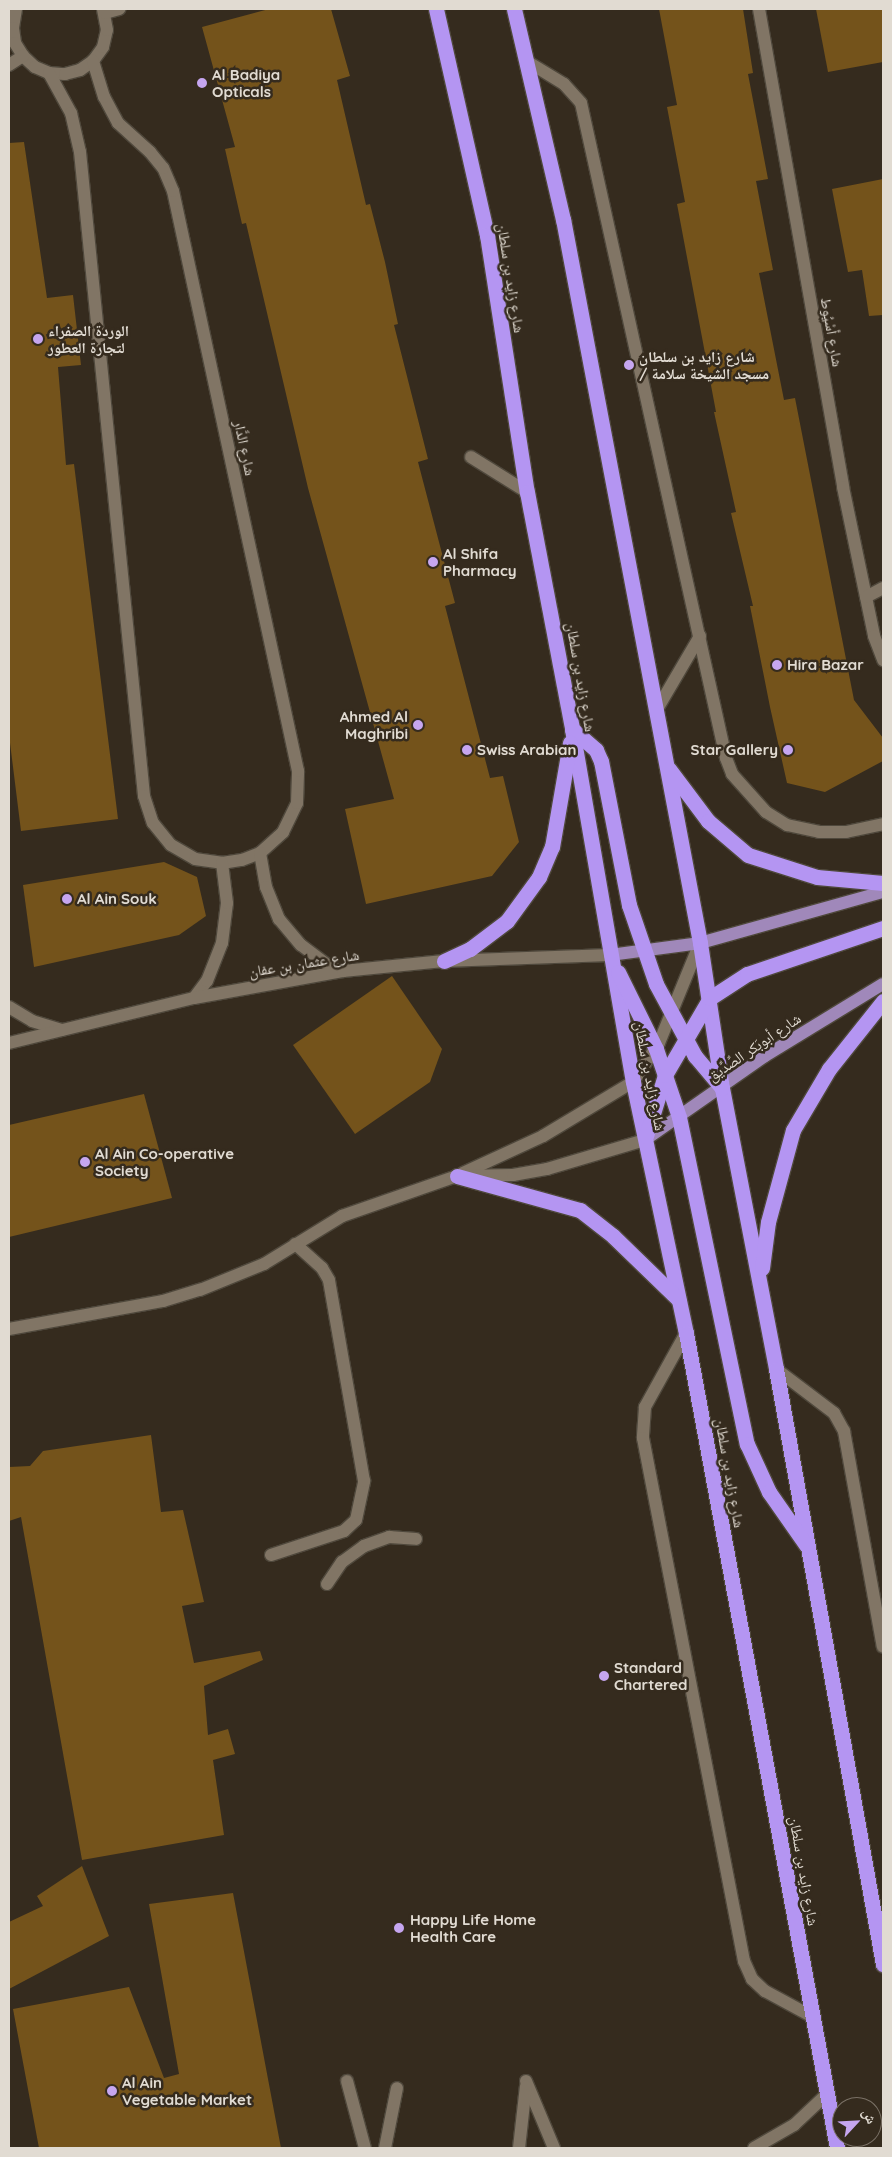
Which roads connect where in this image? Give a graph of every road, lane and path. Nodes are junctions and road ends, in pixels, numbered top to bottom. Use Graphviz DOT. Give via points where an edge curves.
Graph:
graph roads {
  1 [pos="119,9"];
  2 [pos="436,9"];
  3 [pos="514,9"];
  4 [pos="758,9"];
  5 [pos="15,10"];
  6 [pos="104,11"];
  7 [pos="23,56"];
  8 [pos="93,61"];
  9 [pos="528,62"];
  10 [pos="9,64"];
  11 [pos="49,73"];
  12 [pos="471,456"];
  13 [pos="527,492"];
  14 [pos="883,588"];
  15 [pos="866,597"];
  16 [pos="700,636"];
  17 [pos="883,660"];
  18 [pos="656,711"];
  19 [pos="572,729"];
  20 [pos="666,766"];
  21 [pos="883,824"];
  22 [pos="260,853"];
  23 [pos="222,863"];
  24 [pos="883,883"];
  25 [pos="883,892"];
  26 [pos="883,928"];
  27 [pos="700,943"];
  28 [pos="643,951"];
  29 [pos="610,955"];
  30 [pos="444,961"];
  31 [pos="343,971"];
  32 [pos="883,984"];
  33 [pos="194,998"];
  34 [pos="710,998"];
  35 [pos="883,1000"];
  36 [pos="9,1007"];
  37 [pos="672,1016"];
  38 [pos="62,1030"];
  39 [pos="684,1038"];
  40 [pos="9,1044"];
  41 [pos="656,1049"];
  42 [pos="665,1075"];
  43 [pos="633,1082"];
  44 [pos="722,1088"];
  45 [pos="678,1117"];
  46 [pos="645,1140"];
  47 [pos="456,1176"];
  48 [pos="295,1244"];
  49 [pos="760,1282"];
  50 [pos="678,1299"];
  51 [pos="9,1329"];
  52 [pos="686,1333"];
  53 [pos="776,1368"];
  54 [pos="416,1539"];
  55 [pos="809,1549"];
  56 [pos="271,1555"];
  57 [pos="327,1584"];
  58 [pos="883,1647"];
  59 [pos="883,1964"];
  60 [pos="813,2017"];
  61 [pos="347,2081"];
  62 [pos="397,2088"];
  63 [pos="828,2093"];
  64 [pos="365,2148"];
  65 [pos="385,2148"];
  66 [pos="519,2148"];
  67 [pos="554,2148"];
  68 [pos="760,2148"];
  69 [pos="837,2148"];
  1 -- 6 [label="street"];
  2 -- 13 [label="highway, شارع زايد بن سلطان" via="487,235"];
  3 -- 9 [label="highway"];
  4 -- 15 [label="street, شارع أسْيُوط"];
  5 -- 7 [label="street" via="15,43"];
  6 -- 8 [label="street" via="105,38"];
  7 -- 10 [label="street"];
  7 -- 11 [label="street" via="35,67"];
  8 -- 11 [label="street" via="80,70"];
  8 -- 22 [label="street, شارع الدَّار" via="104,97 118,123 163,168 173,191 298,771 297,803 283,832"];
  9 -- 16 [label="street" via="564,84 581,103"];
  9 -- 18 [label="highway" via="563,219"];
  11 -- 23 [label="street, شارع الدَّار" via="71,113 80,152 144,796 153,823 171,845 196,858"];
  12 -- 13 [label="street"];
  13 -- 19 [label="highway, شارع زايد بن سلطان"];
  14 -- 15 [label="street"];
  15 -- 17 [label="street, شارع أسْيُوط"];
  16 -- 18 [label="street"];
  16 -- 21 [label="street" via="732,774 766,812 787,825 828,832"];
  18 -- 20 [label="highway"];
  19 -- 28 [label="highway" via="596,750 601,761 629,906"];
  19 -- 29 [label="highway, شارع زايد بن سلطان"];
  19 -- 30 [label="highway" via="552,847 539,877 507,921 470,949"];
  20 -- 24 [label="highway" via="708,821 748,855 817,877"];
  20 -- 27 [label="highway"];
  22 -- 23 [label="street, شارع الدَّار"];
  22 -- 31 [label="street" via="266,887 279,918 301,945 329,966"];
  23 -- 33 [label="street" via="227,903 222,943 207,981"];
  25 -- 27 [label="main road"];
  26 -- 34 [label="highway" via="747,974"];
  27 -- 28 [label="main road"];
  27 -- 34 [label="highway"];
  27 -- 37 [label="street"];
  28 -- 29 [label="main road"];
  28 -- 37 [label="highway"];
  29 -- 30 [label="street, شارع عثمان بن عفان"];
  29 -- 41 [label="highway"];
  29 -- 43 [label="highway, شارع زايد بن سلطان"];
  30 -- 31 [label="street, شارع عثمان بن عفان"];
  31 -- 33 [label="street, شارع عثمان بن عفان"];
  32 -- 44 [label="main road, شارع أبوبَكر الصِّدِّيق" via="764,1056"];
  33 -- 38 [label="street, شارع عثمان بن عفان"];
  34 -- 39 [label="highway"];
  34 -- 44 [label="highway"];
  35 -- 49 [label="highway" via="828,1069 793,1130 768,1222"];
  36 -- 38 [label="street" via="32,1022"];
  37 -- 39 [label="highway"];
  37 -- 41 [label="street"];
  38 -- 40 [label="street, شارع عثمان بن عفان"];
  39 -- 42 [label="highway"];
  39 -- 44 [label="highway"];
  41 -- 42 [label="highway"];
  41 -- 43 [label="street"];
  42 -- 45 [label="highway"];
  42 -- 46 [label="highway"];
  43 -- 46 [label="highway, شارع زايد بن سلطان"];
  43 -- 47 [label="street" via="543,1136"];
  44 -- 45 [label="main road, شارع أبوبَكر الصِّدِّيق"];
  44 -- 49 [label="highway"];
  45 -- 46 [label="main road, شارع أبوبَكر الصِّدِّيق"];
  45 -- 55 [label="highway" via="747,1444 769,1492"];
  46 -- 47 [label="street" via="547,1169 513,1175"];
  46 -- 50 [label="highway, شارع زايد بن سلطان"];
  47 -- 48 [label="street" via="370,1204 318,1228"];
  47 -- 50 [label="highway" via="580,1210 613,1236"];
  48 -- 51 [label="street" via="264,1264 191,1293"];
  48 -- 56 [label="street" via="322,1268 329,1280 364,1490 356,1520 344,1531"];
  49 -- 53 [label="highway"];
  50 -- 52 [label="highway, شارع زايد بن سلطان"];
  52 -- 60 [label="highway, شارع زايد بن سلطان"];
  52 -- 60 [label="street" via="645,1407 643,1438 744,1960 752,1979 765,1991"];
  53 -- 55 [label="highway"];
  53 -- 58 [label="street" via="834,1413 844,1431"];
  54 -- 57 [label="street" via="389,1538 364,1546 342,1562"];
  55 -- 59 [label="highway"];
  60 -- 63 [label="highway, شارع زايد بن سلطان"];
  61 -- 64 [label="street"];
  62 -- 65 [label="street"];
  63 -- 68 [label="street" via="794,2125"];
  63 -- 69 [label="highway, شارع زايد بن سلطان"];
  66 -- 67 [label="street" via="523,2134 526,2081"];
}
